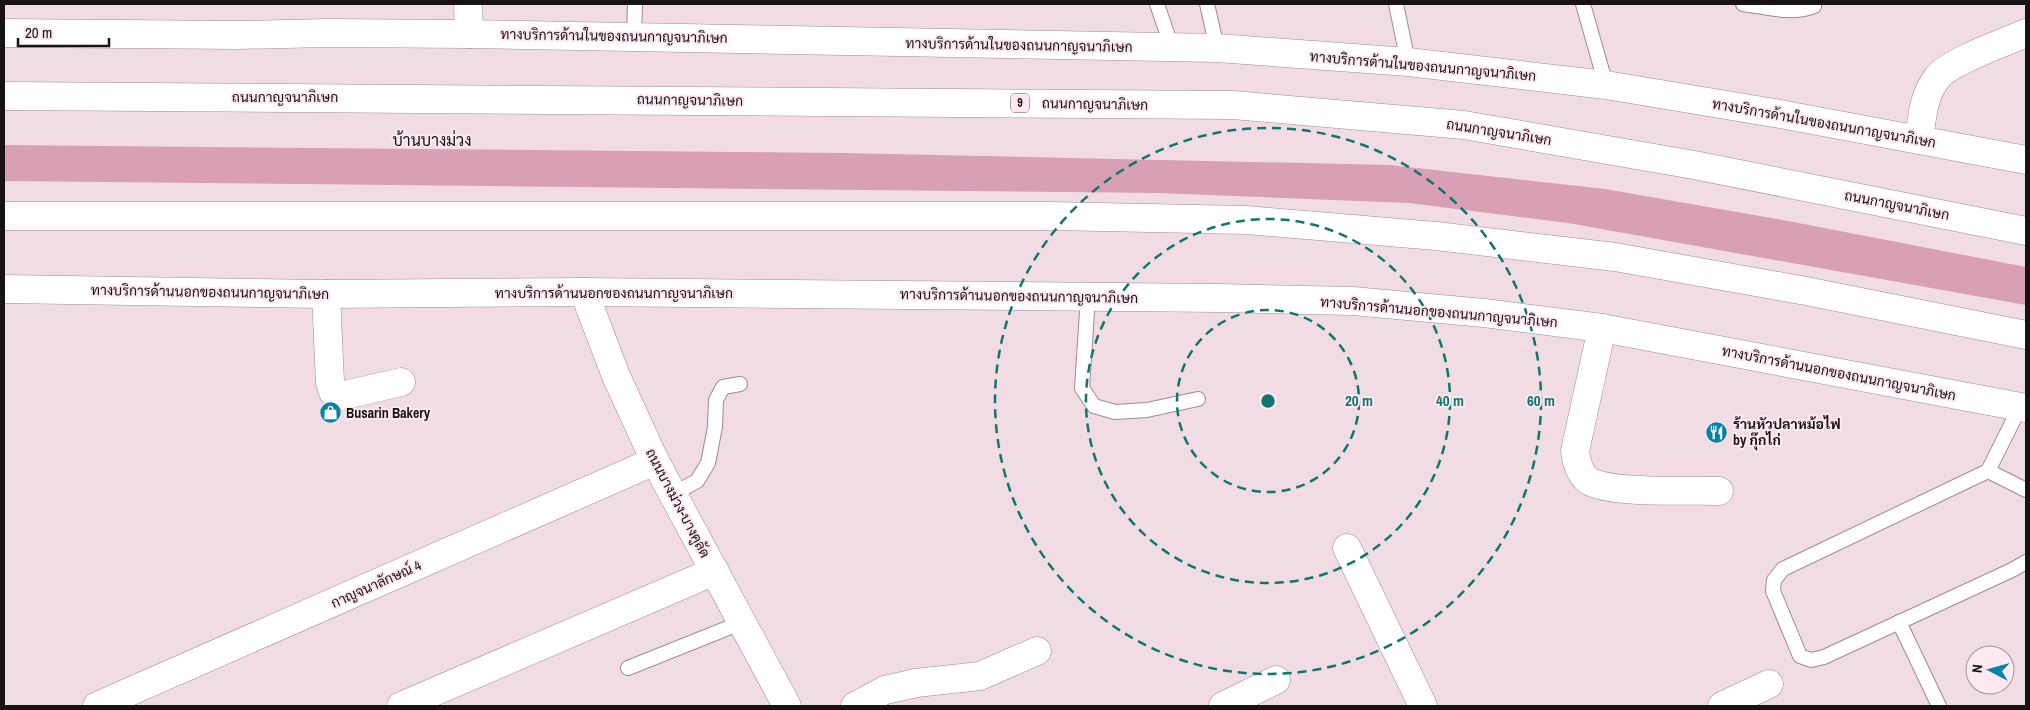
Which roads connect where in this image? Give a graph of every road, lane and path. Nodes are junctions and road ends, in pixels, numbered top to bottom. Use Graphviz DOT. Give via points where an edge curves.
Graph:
graph roads {
  1 [pos="468,4"];
  2 [pos="635,4"];
  3 [pos="1157,4"];
  4 [pos="1208,4"];
  5 [pos="1396,4"];
  6 [pos="1583,4"];
  7 [pos="1743,4"];
  8 [pos="1814,4"];
  9 [pos="4,34"];
  10 [pos="469,34"];
  11 [pos="2026,34"];
  12 [pos="634,36"];
  13 [pos="1172,48"];
  14 [pos="1217,48"];
  15 [pos="1408,62"];
  16 [pos="1606,85"];
  17 [pos="4,96"];
  18 [pos="1919,140"];
  19 [pos="2026,160"];
  20 [pos="4,216"];
  21 [pos="2026,231"];
  22 [pos="4,289"];
  23 [pos="584,292"];
  24 [pos="326,294"];
  25 [pos="1088,297"];
  26 [pos="1602,328"];
  27 [pos="2026,335"];
  28 [pos="401,382"];
  29 [pos="740,384"];
  30 [pos="1198,399"];
  31 [pos="2023,408"];
  32 [pos="654,461"];
  33 [pos="1988,471"];
  34 [pos="2026,490"];
  35 [pos="1719,491"];
  36 [pos="673,494"];
  37 [pos="1347,548"];
  38 [pos="2026,562"];
  39 [pos="715,571"];
  40 [pos="743,622"];
  41 [pos="1899,622"];
  42 [pos="1037,651"];
  43 [pos="628,668"];
  44 [pos="1276,680"];
  45 [pos="1769,684"];
  46 [pos="97,706"];
  47 [pos="401,706"];
  48 [pos="787,706"];
  49 [pos="855,706"];
  50 [pos="1223,706"];
  51 [pos="1423,706"];
  52 [pos="1722,706"];
  53 [pos="1940,706"];
  1 -- 10 [label="main road"];
  2 -- 12 [label="lane"];
  3 -- 13 [label="lane"];
  4 -- 14 [label="lane"];
  5 -- 15 [label="lane"];
  6 -- 16 [label="lane"];
  7 -- 8 [label="lane" via="1790,11"];
  9 -- 10 [label="main road, ทางบริการด้านในของถนนกาญจนาภิเษก"];
  10 -- 12 [label="main road, ทางบริการด้านในของถนนกาญจนาภิเษก"];
  11 -- 18 [label="main road" via="1956,64 1937,76 1924,103"];
  12 -- 13 [label="main road, ทางบริการด้านในของถนนกาญจนาภิเษก"];
  13 -- 14 [label="main road, ทางบริการด้านในของถนนกาญจนาภิเษก"];
  14 -- 15 [label="main road, ทางบริการด้านในของถนนกาญจนาภิเษก"];
  15 -- 16 [label="main road, ทางบริการด้านในของถนนกาญจนาภิเษก"];
  16 -- 18 [label="main road, ทางบริการด้านในของถนนกาญจนาภิเษก"];
  17 -- 21 [label="main road, ถนนกาญจนาภิเษก / 9" via="1233,105 1464,125 1694,165"];
  18 -- 19 [label="main road, ทางบริการด้านในของถนนกาญจนาภิเษก"];
  20 -- 27 [label="main road" via="1051,216 1246,220 1436,236 1615,257"];
  22 -- 24 [label="main road, ทางบริการด้านนอกของถนนกาญจนาภิเษก"];
  23 -- 24 [label="main road, ทางบริการด้านนอกของถนนกาญจนาภิเษก"];
  23 -- 25 [label="main road, ทางบริการด้านนอกของถนนกาญจนาภิเษก"];
  23 -- 32 [label="main road, ถนนบางม่วง-บางคูลัด" via="616,376"];
  24 -- 28 [label="main road" via="333,392 341,396"];
  25 -- 26 [label="main road, ทางบริการด้านนอกของถนนกาญจนาภิเษก" via="1353,301"];
  25 -- 30 [label="lane" via="1082,388 1094,406 1116,412 1147,410"];
  26 -- 31 [label="main road, ทางบริการด้านนอกของถนนกาญจนาภิเษก"];
  26 -- 35 [label="main road" via="1575,451 1580,468 1589,480 1615,489"];
  29 -- 36 [label="lane" via="724,387 716,400 708,464 697,480"];
  31 -- 33 [label="lane"];
  32 -- 36 [label="main road, ถนนบางม่วง-บางคูลัด"];
  32 -- 46 [label="main road, กาญจนาลักษณ์ 4"];
  33 -- 34 [label="lane"];
  33 -- 41 [label="lane" via="1783,570 1774,580 1772,591 1800,656 1811,660"];
  36 -- 39 [label="main road, ถนนบางม่วง-บางคูลัด"];
  37 -- 51 [label="main road"];
  38 -- 41 [label="lane"];
  39 -- 40 [label="main road, ถนนบางม่วง-บางคูลัด"];
  39 -- 47 [label="main road"];
  40 -- 43 [label="lane"];
  40 -- 48 [label="main road, ถนนบางม่วง-บางคูลัด"];
  41 -- 53 [label="lane"];
  42 -- 49 [label="main road" via="980,676 900,686"];
  44 -- 50 [label="main road"];
  45 -- 52 [label="main road"];
}
